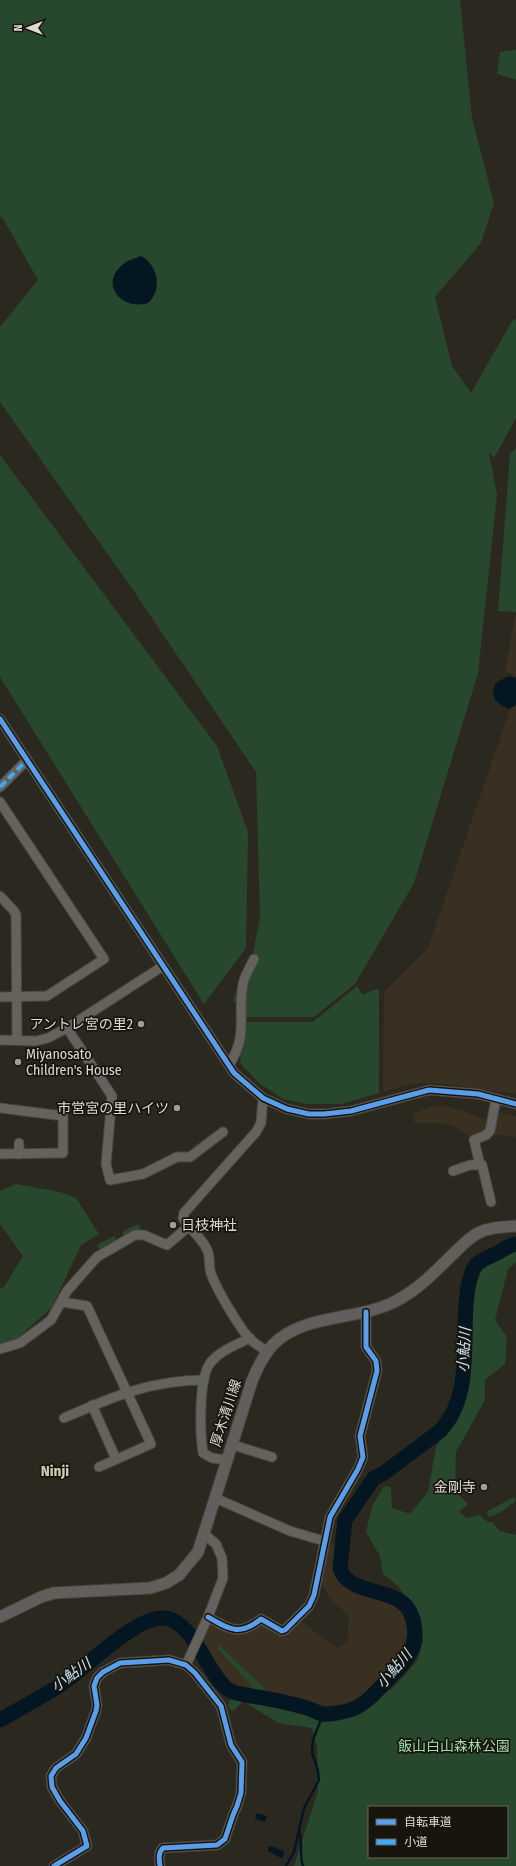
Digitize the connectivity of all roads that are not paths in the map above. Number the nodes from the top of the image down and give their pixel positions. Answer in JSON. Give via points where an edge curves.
{"nodes":[{"id":1,"x":0,"y":719,"type":"edge"},
{"id":2,"x":27,"y":760,"type":"junction"},
{"id":3,"x":0,"y":787,"type":"edge"},
{"id":4,"x":0,"y":802,"type":"edge"},
{"id":5,"x":0,"y":896,"type":"edge"},
{"id":6,"x":254,"y":959,"type":"dead end"},
{"id":7,"x":162,"y":966,"type":"junction"},
{"id":8,"x":17,"y":996,"type":"junction"},
{"id":9,"x":0,"y":997,"type":"edge"},
{"id":10,"x":67,"y":1028,"type":"junction"},
{"id":11,"x":0,"y":1040,"type":"edge"},
{"id":12,"x":17,"y":1040,"type":"junction"},
{"id":13,"x":229,"y":1065,"type":"junction"},
{"id":14,"x":263,"y":1098,"type":"junction"},
{"id":15,"x":496,"y":1099,"type":"junction"},
{"id":16,"x":516,"y":1104,"type":"edge"},
{"id":17,"x":0,"y":1108,"type":"edge"},
{"id":18,"x":223,"y":1132,"type":"dead end"},
{"id":19,"x":19,"y":1143,"type":"dead end"},
{"id":20,"x":0,"y":1154,"type":"edge"},
{"id":21,"x":19,"y":1154,"type":"junction"},
{"id":22,"x":480,"y":1165,"type":"junction"},
{"id":23,"x":453,"y":1171,"type":"dead end"},
{"id":24,"x":491,"y":1202,"type":"dead end"},
{"id":25,"x":516,"y":1226,"type":"edge"},
{"id":26,"x":188,"y":1227,"type":"junction"},
{"id":27,"x":62,"y":1302,"type":"junction"},
{"id":28,"x":366,"y":1312,"type":"junction"},
{"id":29,"x":250,"y":1338,"type":"junction"},
{"id":30,"x":0,"y":1349,"type":"edge"},
{"id":31,"x":268,"y":1352,"type":"junction"},
{"id":32,"x":204,"y":1380,"type":"junction"},
{"id":33,"x":127,"y":1392,"type":"junction"},
{"id":34,"x":92,"y":1405,"type":"junction"},
{"id":35,"x":64,"y":1418,"type":"dead end"},
{"id":36,"x":233,"y":1445,"type":"junction"},
{"id":37,"x":272,"y":1457,"type":"dead end"},
{"id":38,"x":116,"y":1459,"type":"junction"},
{"id":39,"x":227,"y":1460,"type":"junction"},
{"id":40,"x":99,"y":1467,"type":"dead end"},
{"id":41,"x":215,"y":1498,"type":"junction"},
{"id":42,"x":204,"y":1534,"type":"junction"},
{"id":43,"x":324,"y":1541,"type":"junction"},
{"id":44,"x":0,"y":1617,"type":"edge"},
{"id":45,"x":208,"y":1618,"type":"junction"},
{"id":46,"x":188,"y":1663,"type":"junction"},
{"id":47,"x":54,"y":1866,"type":"edge"},
{"id":48,"x":160,"y":1866,"type":"edge"}],
"edges":[{"from":1,"to":2,"type":"street"},
{"from":2,"to":3,"type":"street"},
{"from":2,"to":7,"type":"street"},
{"from":4,"to":8,"type":"street","via":[[104,959],[47,996]]},
{"from":5,"to":8,"type":"street","via":[[16,915]]},
{"from":6,"to":13,"type":"street","via":[[243,983],[241,1039],[236,1055]]},
{"from":7,"to":10,"type":"street"},
{"from":7,"to":13,"type":"street"},
{"from":8,"to":9,"type":"street"},
{"from":8,"to":12,"type":"street"},
{"from":10,"to":12,"type":"street","via":[[48,1038]]},
{"from":10,"to":18,"type":"street","via":[[112,1096],[107,1181],[143,1174],[177,1157],[190,1157],[205,1143]]},
{"from":11,"to":12,"type":"street"},
{"from":13,"to":14,"type":"street"},
{"from":14,"to":15,"type":"street","via":[[287,1109],[309,1114],[352,1111],[429,1090],[478,1094]]},
{"from":14,"to":26,"type":"street","via":[[261,1123],[256,1132],[184,1213],[183,1218]]},
{"from":15,"to":16,"type":"street"},
{"from":15,"to":22,"type":"street","via":[[490,1131],[474,1140]]},
{"from":17,"to":21,"type":"street","via":[[63,1116],[63,1153]]},
{"from":19,"to":21,"type":"street"},
{"from":20,"to":21,"type":"street"},
{"from":22,"to":23,"type":"street","via":[[470,1165]]},
{"from":22,"to":24,"type":"street"},
{"from":25,"to":28,"type":"main road","name":"厚木清川線","via":[[490,1228],[478,1233],[467,1240],[410,1293],[380,1309]]},
{"from":26,"to":27,"type":"street","via":[[167,1245],[144,1235],[135,1235],[97,1256],[67,1291]]},
{"from":26,"to":29,"type":"street","via":[[204,1242],[213,1279],[240,1328]]},
{"from":27,"to":30,"type":"street","via":[[51,1320],[20,1343]]},
{"from":27,"to":33,"type":"street","via":[[87,1306]]},
{"from":28,"to":31,"type":"main road","name":"厚木清川線","via":[[308,1325],[290,1332],[278,1340]]},
{"from":28,"to":43,"type":"street","via":[[366,1347],[376,1361],[377,1371],[360,1436],[363,1456],[330,1517]]},
{"from":29,"to":31,"type":"street"},
{"from":29,"to":32,"type":"street","via":[[224,1350],[210,1363]]},
{"from":31,"to":36,"type":"main road","name":"厚木清川線","via":[[252,1381]]},
{"from":32,"to":33,"type":"street","via":[[151,1385]]},
{"from":32,"to":39,"type":"street","via":[[200,1423],[203,1453],[212,1458]]},
{"from":33,"to":34,"type":"street"},
{"from":33,"to":38,"type":"street","via":[[151,1444]]},
{"from":34,"to":35,"type":"street"},
{"from":34,"to":38,"type":"street"},
{"from":36,"to":37,"type":"street"},
{"from":36,"to":39,"type":"main road","name":"厚木清川線"},
{"from":38,"to":40,"type":"street"},
{"from":39,"to":41,"type":"main road","name":"厚木清川線"},
{"from":41,"to":42,"type":"main road","name":"厚木清川線"},
{"from":41,"to":43,"type":"street","via":[[290,1531]]},
{"from":42,"to":44,"type":"main road","name":"厚木清川線","via":[[198,1552],[188,1565],[179,1575],[166,1583],[150,1588],[54,1593]]},
{"from":42,"to":45,"type":"street","via":[[216,1544],[223,1565],[223,1578]]},
{"from":43,"to":45,"type":"street","via":[[314,1594],[309,1606],[285,1630],[282,1631],[262,1619],[250,1628],[235,1630]]},
{"from":45,"to":46,"type":"street"},
{"from":46,"to":47,"type":"street","via":[[169,1660],[120,1663],[97,1678],[94,1686],[96,1711],[86,1738],[76,1754],[56,1768],[51,1776],[52,1787],[83,1831],[87,1846]]},
{"from":46,"to":48,"type":"street","via":[[221,1706],[231,1744],[242,1762],[241,1793],[223,1842],[216,1845],[163,1848],[159,1856]]}]}
